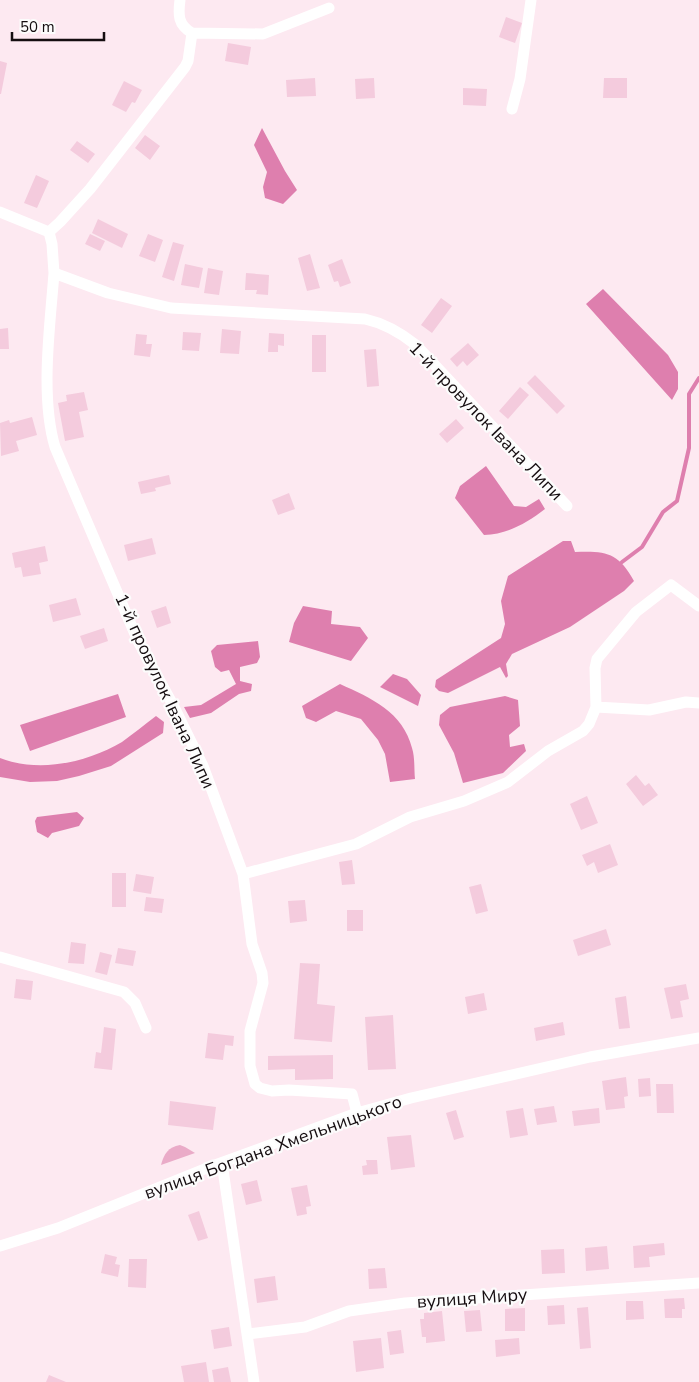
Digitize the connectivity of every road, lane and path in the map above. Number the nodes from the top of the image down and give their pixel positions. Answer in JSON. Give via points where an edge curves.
{"nodes":[{"id":1,"x":180,"y":0,"type":"edge"},
{"id":2,"x":531,"y":0,"type":"edge"},
{"id":3,"x":329,"y":8,"type":"dead end"},
{"id":4,"x":192,"y":33,"type":"junction"},
{"id":5,"x":512,"y":109,"type":"dead end"},
{"id":6,"x":0,"y":212,"type":"edge"},
{"id":7,"x":48,"y":232,"type":"junction"},
{"id":8,"x":54,"y":273,"type":"junction"},
{"id":9,"x":567,"y":506,"type":"dead end"},
{"id":10,"x":699,"y":606,"type":"edge"},
{"id":11,"x":699,"y":703,"type":"edge"},
{"id":12,"x":596,"y":706,"type":"junction"},
{"id":13,"x":243,"y":874,"type":"junction"},
{"id":14,"x":0,"y":957,"type":"edge"},
{"id":15,"x":146,"y":1028,"type":"dead end"},
{"id":16,"x":699,"y":1038,"type":"edge"},
{"id":17,"x":357,"y":1113,"type":"junction"},
{"id":18,"x":222,"y":1163,"type":"junction"},
{"id":19,"x":0,"y":1246,"type":"edge"},
{"id":20,"x":699,"y":1283,"type":"edge"},
{"id":21,"x":248,"y":1334,"type":"junction"},
{"id":22,"x":254,"y":1382,"type":"edge"}],
"edges":[{"from":1,"to":4,"type":"street","via":[[178,15],[184,28]]},
{"from":2,"to":5,"type":"street","via":[[520,79]]},
{"from":3,"to":4,"type":"street","via":[[263,34]]},
{"from":4,"to":7,"type":"street","via":[[188,61],[181,74],[90,189]]},
{"from":6,"to":7,"type":"street"},
{"from":7,"to":8,"type":"street","name":"1-й провулок Івана Липи"},
{"from":8,"to":9,"type":"street","name":"1-й провулок Івана Липи","via":[[108,293],[171,308],[365,320],[382,324],[416,345]]},
{"from":8,"to":13,"type":"street","name":"1-й провулок Івана Липи","via":[[47,384],[51,433],[138,641],[203,766]]},
{"from":10,"to":12,"type":"street","via":[[671,584],[636,612],[597,659]]},
{"from":11,"to":12,"type":"street","via":[[686,702],[649,710]]},
{"from":12,"to":13,"type":"street","via":[[583,731],[548,751],[508,782],[464,801],[410,817],[356,844]]},
{"from":13,"to":17,"type":"street","name":"1-й провулок Івана Липи","via":[[252,944],[263,983],[250,1031],[250,1066],[255,1084],[272,1091],[352,1094]]},
{"from":14,"to":15,"type":"street","via":[[124,992],[135,1003]]},
{"from":16,"to":17,"type":"street","name":"вулиця Богдана Хмельницького","via":[[590,1057]]},
{"from":17,"to":18,"type":"street","name":"вулиця Богдана Хмельницького"},
{"from":18,"to":19,"type":"street","name":"вулиця Богдана Хмельницького","via":[[58,1228]]},
{"from":18,"to":21,"type":"street"},
{"from":20,"to":21,"type":"street","name":"вулиця Миру","via":[[405,1303],[349,1311],[305,1327]]},
{"from":21,"to":22,"type":"street"}]}
